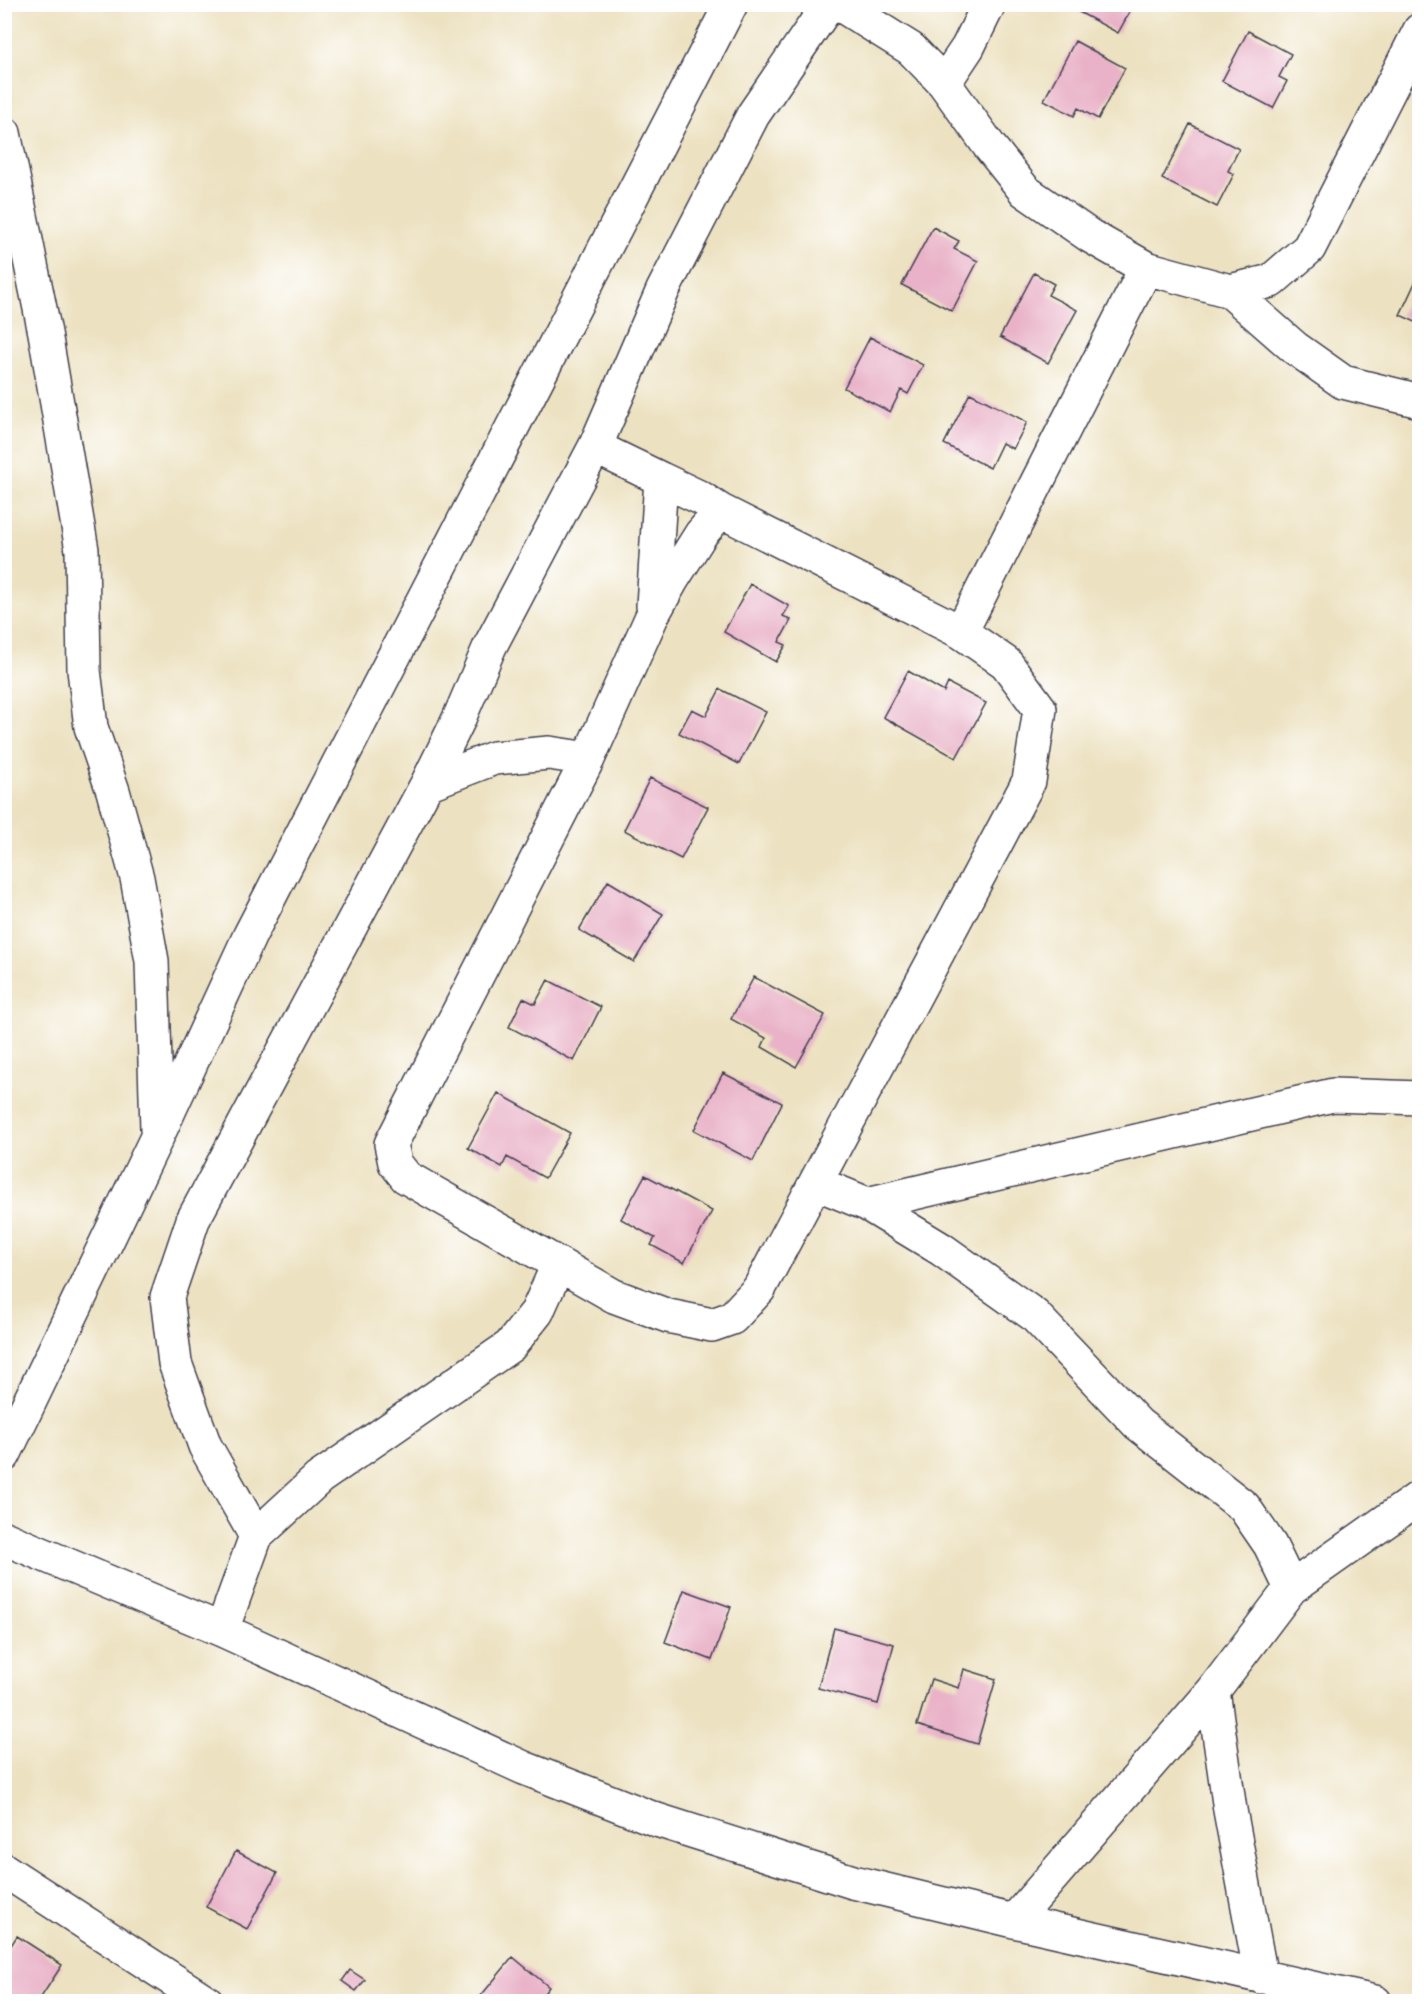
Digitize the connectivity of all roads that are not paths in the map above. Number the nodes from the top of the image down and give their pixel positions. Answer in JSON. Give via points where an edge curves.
{"nodes":[{"id":1,"x":731,"y":4,"type":"edge"},
{"id":2,"x":829,"y":4,"type":"edge"},
{"id":3,"x":839,"y":4,"type":"edge"},
{"id":4,"x":989,"y":4,"type":"edge"},
{"id":5,"x":1419,"y":30,"type":"edge"},
{"id":6,"x":944,"y":83,"type":"junction"},
{"id":7,"x":4,"y":133,"type":"edge"},
{"id":8,"x":1146,"y":268,"type":"junction"},
{"id":9,"x":1230,"y":291,"type":"junction"},
{"id":10,"x":1419,"y":401,"type":"edge"},
{"id":11,"x":595,"y":447,"type":"junction"},
{"id":12,"x":661,"y":479,"type":"junction"},
{"id":13,"x":722,"y":512,"type":"junction"},
{"id":14,"x":653,"y":614,"type":"junction"},
{"id":15,"x":961,"y":632,"type":"junction"},
{"id":16,"x":588,"y":759,"type":"junction"},
{"id":17,"x":427,"y":784,"type":"junction"},
{"id":18,"x":1419,"y":1098,"type":"edge"},
{"id":19,"x":157,"y":1137,"type":"junction"},
{"id":20,"x":816,"y":1183,"type":"junction"},
{"id":21,"x":867,"y":1204,"type":"junction"},
{"id":22,"x":558,"y":1264,"type":"junction"},
{"id":23,"x":4,"y":1455,"type":"edge"},
{"id":24,"x":1419,"y":1497,"type":"edge"},
{"id":25,"x":256,"y":1536,"type":"junction"},
{"id":26,"x":4,"y":1538,"type":"edge"},
{"id":27,"x":1292,"y":1588,"type":"junction"},
{"id":28,"x":222,"y":1630,"type":"junction"},
{"id":29,"x":1213,"y":1691,"type":"junction"},
{"id":30,"x":4,"y":1870,"type":"edge"},
{"id":31,"x":1014,"y":1921,"type":"junction"},
{"id":32,"x":1261,"y":1977,"type":"junction"},
{"id":33,"x":207,"y":2001,"type":"edge"},
{"id":34,"x":1371,"y":2001,"type":"edge"}],
"edges":[{"from":1,"to":19,"type":"street","via":[[250,935]]},
{"from":2,"to":11,"type":"street","via":[[753,115],[663,290]]},
{"from":3,"to":6,"type":"street","via":[[911,49]]},
{"from":4,"to":6,"type":"street","via":[[968,47]]},
{"from":5,"to":9,"type":"street","via":[[1309,248],[1271,281]]},
{"from":6,"to":8,"type":"street","via":[[1025,191],[1090,236]]},
{"from":7,"to":19,"type":"street","via":[[45,333],[82,550],[84,670],[91,727],[137,878],[152,961]]},
{"from":8,"to":9,"type":"street"},
{"from":8,"to":15,"type":"street"},
{"from":9,"to":10,"type":"street","via":[[1295,348],[1343,382]]},
{"from":11,"to":12,"type":"street"},
{"from":11,"to":17,"type":"street","via":[[490,646]]},
{"from":12,"to":13,"type":"street"},
{"from":12,"to":14,"type":"street"},
{"from":13,"to":14,"type":"street","via":[[701,534]]},
{"from":13,"to":15,"type":"street"},
{"from":14,"to":16,"type":"street"},
{"from":15,"to":20,"type":"street","via":[[1006,663],[1040,709],[1029,781]]},
{"from":16,"to":17,"type":"street","via":[[549,753],[494,758]]},
{"from":16,"to":22,"type":"street","via":[[391,1143],[395,1163],[406,1177]]},
{"from":17,"to":25,"type":"street","via":[[193,1220],[166,1297],[176,1363],[205,1446]]},
{"from":18,"to":21,"type":"street","via":[[1333,1095]]},
{"from":19,"to":23,"type":"street"},
{"from":20,"to":21,"type":"street"},
{"from":20,"to":22,"type":"street","via":[[759,1289],[732,1317],[712,1325],[668,1316],[614,1296]]},
{"from":21,"to":27,"type":"street","via":[[1034,1315],[1138,1424],[1244,1507]]},
{"from":22,"to":25,"type":"street","via":[[537,1312],[510,1346],[319,1478]]},
{"from":24,"to":27,"type":"street"},
{"from":25,"to":28,"type":"street"},
{"from":26,"to":28,"type":"street"},
{"from":27,"to":29,"type":"street"},
{"from":28,"to":31,"type":"street","via":[[524,1768],[657,1820],[853,1882]]},
{"from":29,"to":31,"type":"street"},
{"from":29,"to":32,"type":"street"},
{"from":30,"to":33,"type":"street"},
{"from":31,"to":32,"type":"street"},
{"from":32,"to":34,"type":"street"}]}
